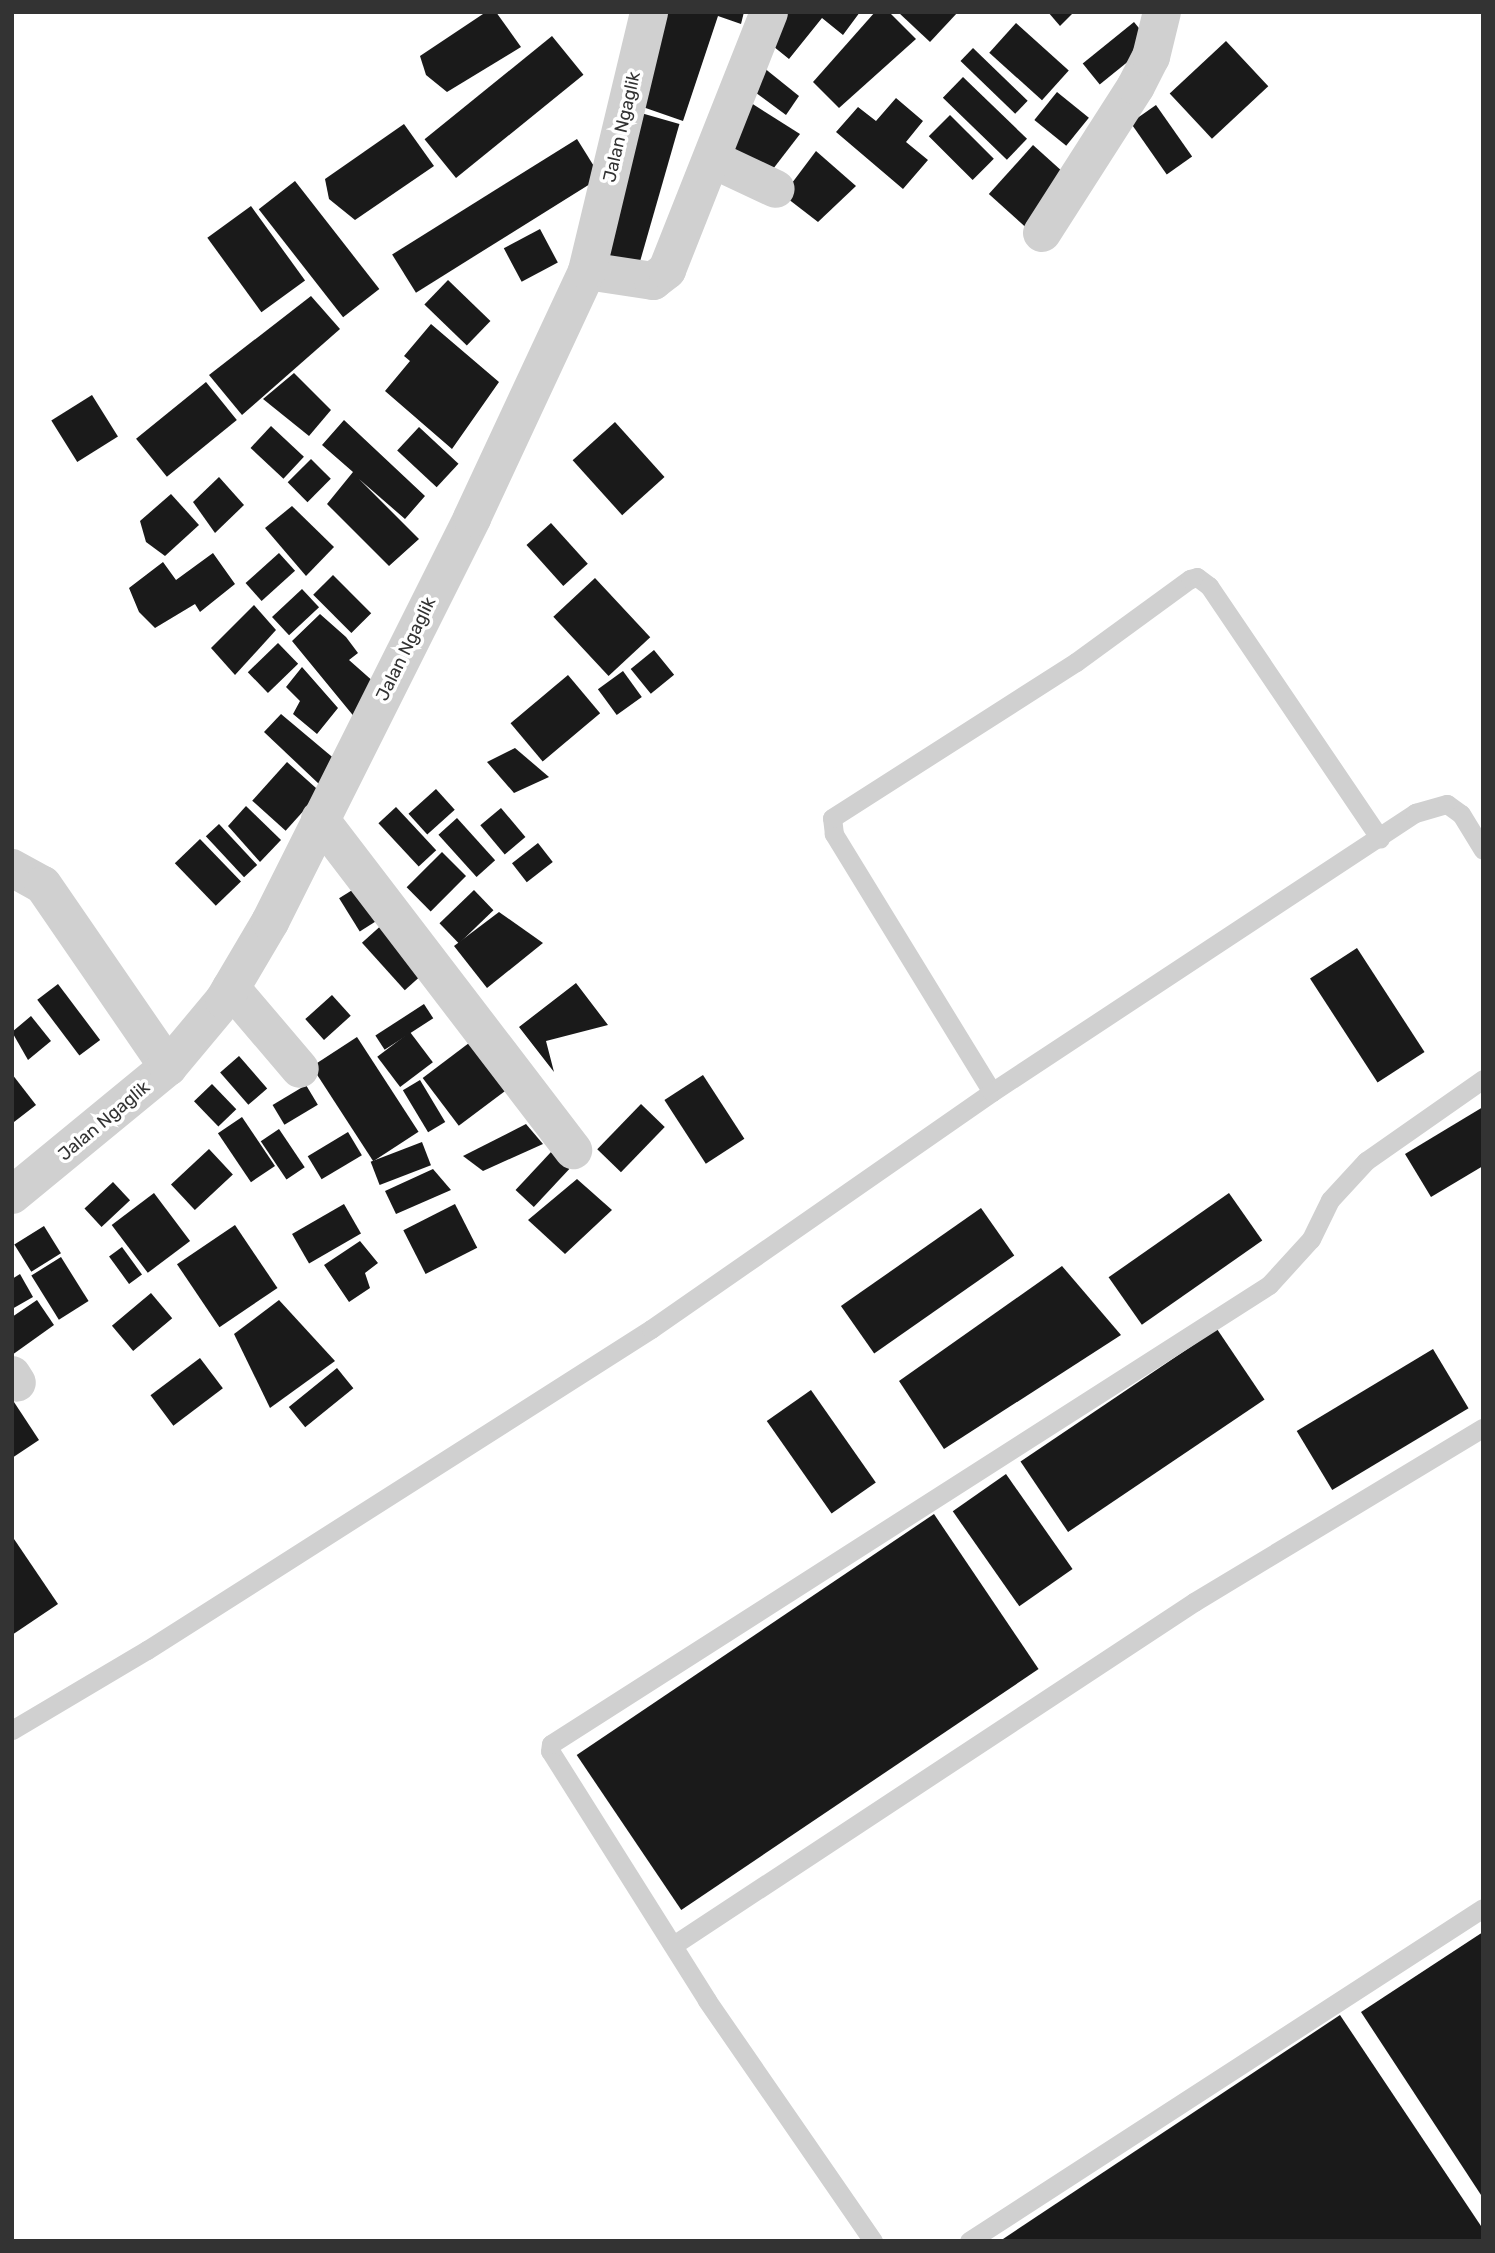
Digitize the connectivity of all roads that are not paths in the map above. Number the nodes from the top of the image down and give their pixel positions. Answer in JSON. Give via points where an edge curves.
{"nodes":[{"id":1,"x":649,"y":12,"type":"edge"},
{"id":2,"x":769,"y":12,"type":"edge"},
{"id":3,"x":1154,"y":18,"type":"edge"},
{"id":4,"x":714,"y":160,"type":"junction"},
{"id":5,"x":776,"y":190,"type":"dead end"},
{"id":6,"x":1042,"y":233,"type":"dead end"},
{"id":7,"x":587,"y":271,"type":"junction"},
{"id":8,"x":320,"y":819,"type":"junction"},
{"id":9,"x":1380,"y":839,"type":"junction"},
{"id":10,"x":1483,"y":850,"type":"edge"},
{"id":11,"x":12,"y":868,"type":"edge"},
{"id":12,"x":231,"y":988,"type":"junction"},
{"id":13,"x":168,"y":1067,"type":"junction"},
{"id":14,"x":300,"y":1069,"type":"dead end"},
{"id":15,"x":1483,"y":1079,"type":"edge"},
{"id":16,"x":992,"y":1092,"type":"junction"},
{"id":17,"x":573,"y":1150,"type":"dead end"},
{"id":18,"x":12,"y":1195,"type":"edge"},
{"id":19,"x":1483,"y":1428,"type":"edge"},
{"id":20,"x":12,"y":1730,"type":"edge"},
{"id":21,"x":1483,"y":1908,"type":"edge"},
{"id":22,"x":675,"y":1944,"type":"junction"},
{"id":23,"x":873,"y":2241,"type":"edge"},
{"id":24,"x":970,"y":2241,"type":"edge"}],
"edges":[{"from":1,"to":7,"type":"street","name":"Jalan Ngaglik"},
{"from":2,"to":4,"type":"street"},
{"from":3,"to":6,"type":"street","via":[[1136,86]]},
{"from":4,"to":5,"type":"street"},
{"from":4,"to":7,"type":"street","via":[[662,276],[653,281]]},
{"from":7,"to":8,"type":"street","name":"Jalan Ngaglik","via":[[472,518]]},
{"from":8,"to":12,"type":"street","name":"Jalan Ngaglik"},
{"from":8,"to":17,"type":"street"},
{"from":9,"to":10,"type":"lane","via":[[1415,813],[1447,804],[1461,814]]},
{"from":9,"to":16,"type":"lane"},
{"from":9,"to":16,"type":"lane","via":[[1209,586],[1190,579],[1076,662],[832,818],[834,834]]},
{"from":11,"to":13,"type":"street","via":[[43,885]]},
{"from":12,"to":13,"type":"street","name":"Jalan Ngaglik"},
{"from":12,"to":14,"type":"street"},
{"from":13,"to":18,"type":"street","name":"Jalan Ngaglik"},
{"from":15,"to":22,"type":"lane","via":[[1366,1161],[1330,1200],[1311,1239],[1269,1284],[551,1744]]},
{"from":16,"to":20,"type":"lane","via":[[651,1329],[148,1650]]},
{"from":19,"to":22,"type":"lane","via":[[1194,1602]]},
{"from":21,"to":24,"type":"lane"},
{"from":22,"to":23,"type":"lane","via":[[707,2000]]}]}
